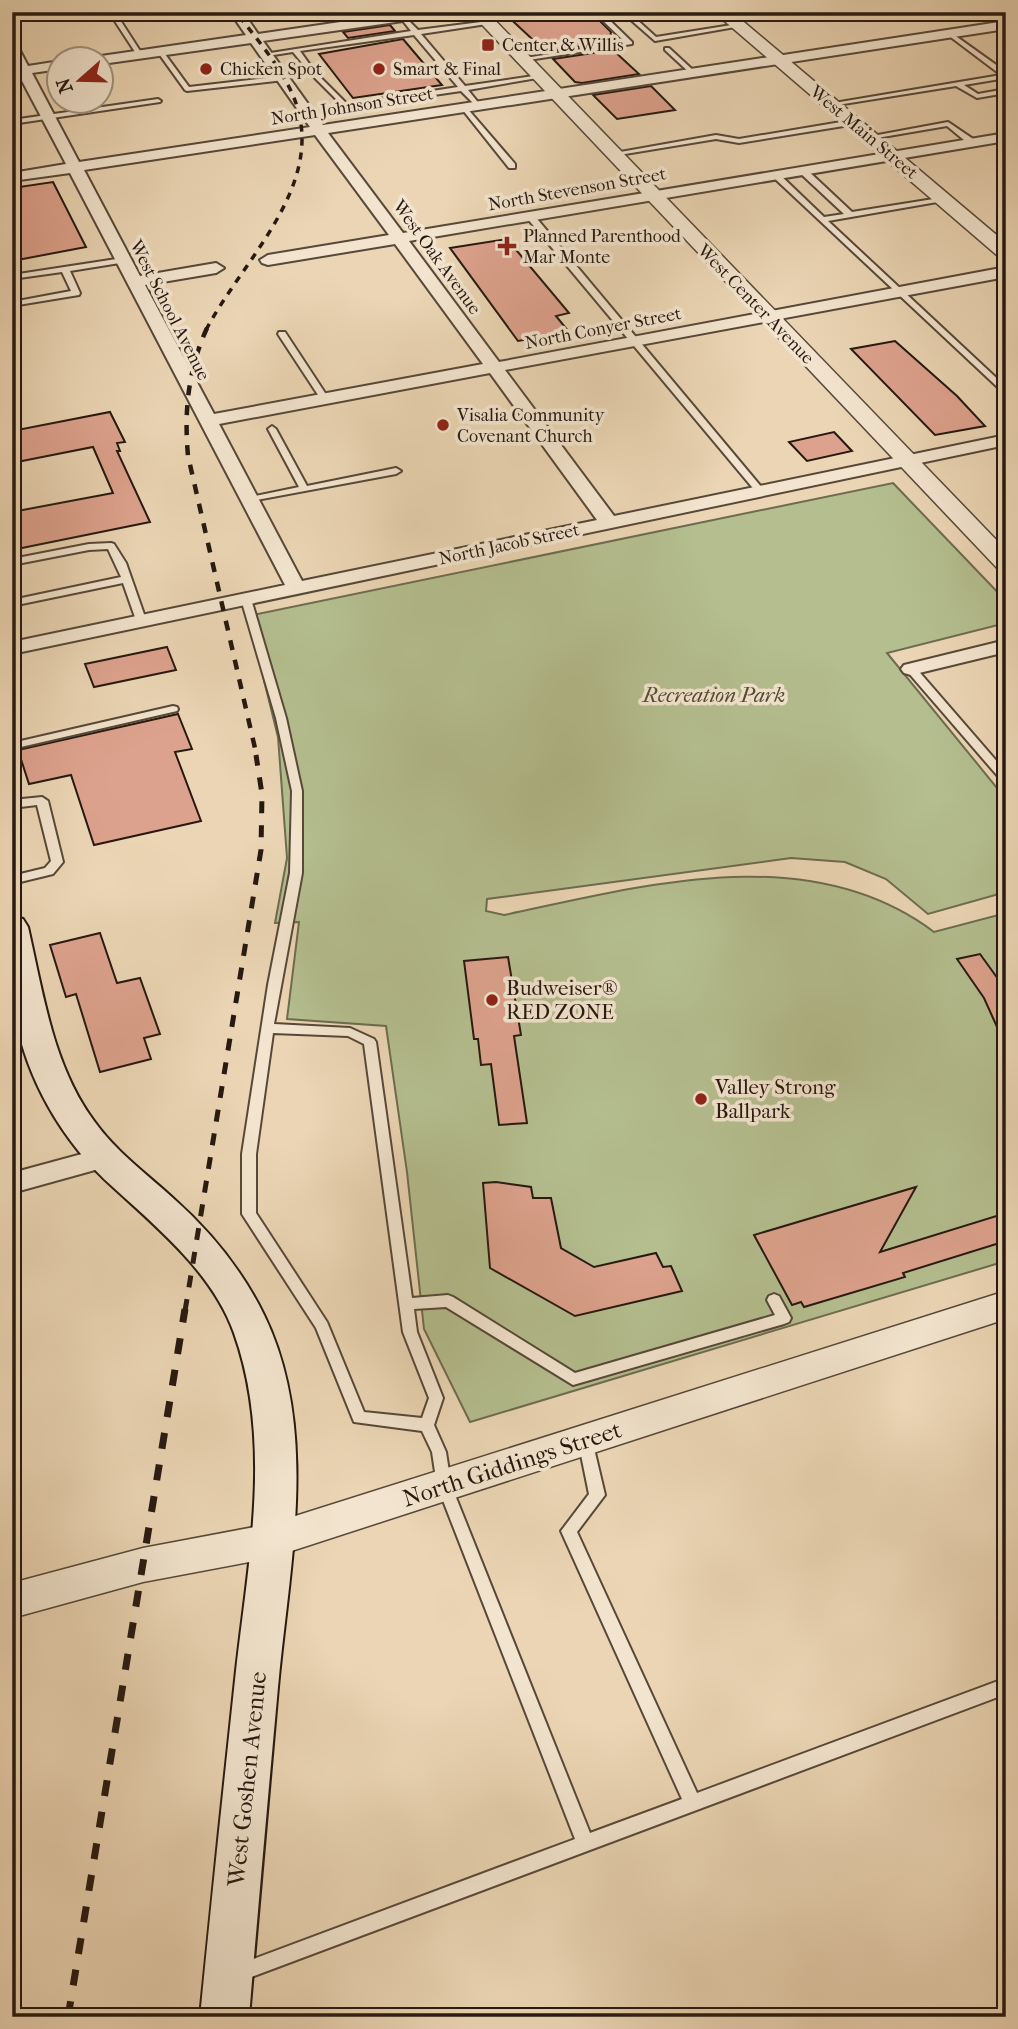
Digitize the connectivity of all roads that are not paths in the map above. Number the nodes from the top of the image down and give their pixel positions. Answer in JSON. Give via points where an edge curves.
{"nodes":[{"id":1,"x":113,"y":12,"type":"edge"},
{"id":2,"x":236,"y":12,"type":"edge"},
{"id":3,"x":438,"y":12,"type":"edge"},
{"id":4,"x":597,"y":12,"type":"edge"},
{"id":5,"x":722,"y":12,"type":"edge"},
{"id":6,"x":974,"y":16,"type":"dead end"},
{"id":7,"x":403,"y":17,"type":"junction"},
{"id":8,"x":483,"y":17,"type":"edge"},
{"id":9,"x":633,"y":19,"type":"dead end"},
{"id":10,"x":1006,"y":25,"type":"edge"},
{"id":11,"x":738,"y":26,"type":"junction"},
{"id":12,"x":990,"y":28,"type":"junction"},
{"id":13,"x":416,"y":32,"type":"junction"},
{"id":14,"x":950,"y":34,"type":"junction"},
{"id":15,"x":255,"y":37,"type":"junction"},
{"id":16,"x":1006,"y":39,"type":"edge"},
{"id":17,"x":12,"y":48,"type":"edge"},
{"id":18,"x":667,"y":49,"type":"dead end"},
{"id":19,"x":295,"y":50,"type":"junction"},
{"id":20,"x":160,"y":51,"type":"junction"},
{"id":21,"x":139,"y":54,"type":"junction"},
{"id":22,"x":267,"y":54,"type":"junction"},
{"id":23,"x":116,"y":58,"type":"edge"},
{"id":24,"x":522,"y":59,"type":"junction"},
{"id":25,"x":780,"y":60,"type":"junction"},
{"id":26,"x":46,"y":67,"type":"edge"},
{"id":27,"x":18,"y":71,"type":"edge"},
{"id":28,"x":693,"y":73,"type":"junction"},
{"id":29,"x":1006,"y":76,"type":"edge"},
{"id":30,"x":540,"y":77,"type":"junction"},
{"id":31,"x":284,"y":78,"type":"junction"},
{"id":32,"x":958,"y":84,"type":"junction"},
{"id":33,"x":464,"y":89,"type":"junction"},
{"id":34,"x":1006,"y":92,"type":"edge"},
{"id":35,"x":555,"y":94,"type":"junction"},
{"id":36,"x":158,"y":101,"type":"dead end"},
{"id":37,"x":831,"y":104,"type":"junction"},
{"id":38,"x":345,"y":106,"type":"junction"},
{"id":39,"x":471,"y":107,"type":"junction"},
{"id":40,"x":49,"y":117,"type":"junction"},
{"id":41,"x":12,"y":122,"type":"edge"},
{"id":42,"x":853,"y":122,"type":"junction"},
{"id":43,"x":359,"y":124,"type":"junction"},
{"id":44,"x":319,"y":130,"type":"junction"},
{"id":45,"x":871,"y":137,"type":"junction"},
{"id":46,"x":1005,"y":138,"type":"edge"},
{"id":47,"x":972,"y":143,"type":"junction"},
{"id":48,"x":613,"y":154,"type":"junction"},
{"id":49,"x":893,"y":156,"type":"junction"},
{"id":50,"x":512,"y":166,"type":"dead end"},
{"id":51,"x":74,"y":167,"type":"junction"},
{"id":52,"x":802,"y":170,"type":"junction"},
{"id":53,"x":775,"y":175,"type":"junction"},
{"id":54,"x":12,"y":177,"type":"edge"},
{"id":55,"x":652,"y":196,"type":"junction"},
{"id":56,"x":943,"y":199,"type":"junction"},
{"id":57,"x":850,"y":215,"type":"junction"},
{"id":58,"x":530,"y":216,"type":"junction"},
{"id":59,"x":823,"y":219,"type":"junction"},
{"id":60,"x":400,"y":239,"type":"junction"},
{"id":61,"x":1006,"y":253,"type":"edge"},
{"id":62,"x":123,"y":260,"type":"junction"},
{"id":63,"x":268,"y":260,"type":"dead end"},
{"id":64,"x":216,"y":268,"type":"dead end"},
{"id":65,"x":65,"y":269,"type":"junction"},
{"id":66,"x":1006,"y":272,"type":"edge"},
{"id":67,"x":12,"y":277,"type":"edge"},
{"id":68,"x":134,"y":282,"type":"junction"},
{"id":69,"x":899,"y":291,"type":"junction"},
{"id":70,"x":12,"y":303,"type":"edge"},
{"id":71,"x":767,"y":317,"type":"junction"},
{"id":72,"x":282,"y":334,"type":"dead end"},
{"id":73,"x":635,"y":342,"type":"junction"},
{"id":74,"x":495,"y":368,"type":"junction"},
{"id":75,"x":1006,"y":392,"type":"edge"},
{"id":76,"x":325,"y":399,"type":"junction"},
{"id":77,"x":207,"y":421,"type":"junction"},
{"id":78,"x":272,"y":429,"type":"dead end"},
{"id":79,"x":1006,"y":440,"type":"edge"},
{"id":80,"x":908,"y":461,"type":"junction"},
{"id":81,"x":396,"y":471,"type":"dead end"},
{"id":82,"x":304,"y":489,"type":"junction"},
{"id":83,"x":760,"y":492,"type":"junction"},
{"id":84,"x":249,"y":500,"type":"junction"},
{"id":85,"x":609,"y":523,"type":"junction"},
{"id":86,"x":12,"y":562,"type":"edge"},
{"id":87,"x":1006,"y":564,"type":"edge"},
{"id":88,"x":127,"y":579,"type":"junction"},
{"id":89,"x":296,"y":588,"type":"junction"},
{"id":90,"x":246,"y":599,"type":"junction"},
{"id":91,"x":12,"y":603,"type":"edge"},
{"id":92,"x":141,"y":621,"type":"junction"},
{"id":93,"x":1006,"y":646,"type":"edge"},
{"id":94,"x":12,"y":648,"type":"edge"},
{"id":95,"x":911,"y":669,"type":"joint"},
{"id":96,"x":173,"y":709,"type":"dead end"},
{"id":97,"x":12,"y":746,"type":"edge"},
{"id":98,"x":1006,"y":779,"type":"edge"},
{"id":99,"x":12,"y":804,"type":"edge"},
{"id":100,"x":12,"y":880,"type":"edge"},
{"id":101,"x":12,"y":927,"type":"edge"},
{"id":102,"x":268,"y":1028,"type":"junction"},
{"id":103,"x":104,"y":1158,"type":"junction"},
{"id":104,"x":12,"y":1183,"type":"edge"},
{"id":105,"x":774,"y":1300,"type":"dead end"},
{"id":106,"x":405,"y":1304,"type":"junction"},
{"id":107,"x":1006,"y":1305,"type":"edge"},
{"id":108,"x":427,"y":1425,"type":"junction"},
{"id":109,"x":585,"y":1440,"type":"junction"},
{"id":110,"x":444,"y":1485,"type":"junction"},
{"id":111,"x":270,"y":1541,"type":"junction"},
{"id":112,"x":12,"y":1601,"type":"edge"},
{"id":113,"x":1006,"y":1686,"type":"edge"},
{"id":114,"x":693,"y":1803,"type":"junction"},
{"id":115,"x":585,"y":1843,"type":"junction"},
{"id":116,"x":226,"y":1997,"type":"edge"}],
"edges":[{"from":1,"to":21,"type":"lane"},
{"from":2,"to":15,"type":"street","name":"West Oak Avenue"},
{"from":3,"to":7,"type":"street"},
{"from":4,"to":24,"type":"lane","via":[[630,43]]},
{"from":5,"to":11,"type":"street","name":"West Main Street"},
{"from":6,"to":12,"type":"street"},
{"from":7,"to":13,"type":"lane"},
{"from":7,"to":15,"type":"street"},
{"from":8,"to":13,"type":"lane"},
{"from":8,"to":24,"type":"street","name":"West Center Avenue"},
{"from":9,"to":11,"type":"lane","via":[[654,39]]},
{"from":10,"to":12,"type":"street","name":"North Johnson Street"},
{"from":11,"to":25,"type":"street","name":"West Main Street"},
{"from":12,"to":14,"type":"street","name":"North Johnson Street"},
{"from":12,"to":16,"type":"street"},
{"from":13,"to":19,"type":"lane"},
{"from":13,"to":33,"type":"lane"},
{"from":14,"to":25,"type":"street","name":"North Johnson Street"},
{"from":14,"to":29,"type":"lane"},
{"from":15,"to":20,"type":"street"},
{"from":15,"to":22,"type":"street","name":"West Oak Avenue"},
{"from":17,"to":27,"type":"street","name":"West School Avenue"},
{"from":18,"to":28,"type":"lane"},
{"from":19,"to":22,"type":"lane"},
{"from":19,"to":38,"type":"lane"},
{"from":20,"to":21,"type":"street"},
{"from":20,"to":31,"type":"lane","via":[[187,89]]},
{"from":21,"to":23,"type":"street"},
{"from":22,"to":31,"type":"street","name":"West Oak Avenue"},
{"from":24,"to":30,"type":"street","name":"West Center Avenue"},
{"from":25,"to":28,"type":"street","name":"North Johnson Street"},
{"from":25,"to":37,"type":"street","name":"West Main Street"},
{"from":26,"to":27,"type":"street"},
{"from":27,"to":40,"type":"street","name":"West School Avenue"},
{"from":28,"to":35,"type":"street","name":"North Johnson Street"},
{"from":29,"to":32,"type":"lane"},
{"from":30,"to":33,"type":"lane"},
{"from":30,"to":35,"type":"street","name":"West Center Avenue"},
{"from":31,"to":44,"type":"street","name":"West Oak Avenue"},
{"from":32,"to":34,"type":"lane","via":[[977,96]]},
{"from":32,"to":37,"type":"lane"},
{"from":33,"to":38,"type":"lane"},
{"from":33,"to":39,"type":"lane"},
{"from":35,"to":39,"type":"street","name":"North Johnson Street"},
{"from":35,"to":48,"type":"street","name":"West Center Avenue"},
{"from":36,"to":40,"type":"lane"},
{"from":37,"to":42,"type":"street","name":"West Main Street"},
{"from":38,"to":43,"type":"lane"},
{"from":39,"to":43,"type":"street","name":"North Johnson Street"},
{"from":39,"to":50,"type":"lane"},
{"from":40,"to":41,"type":"lane"},
{"from":40,"to":51,"type":"street","name":"West School Avenue"},
{"from":42,"to":45,"type":"street","name":"West Main Street"},
{"from":42,"to":48,"type":"lane","via":[[738,141],[723,136]]},
{"from":43,"to":44,"type":"street","name":"North Johnson Street"},
{"from":44,"to":51,"type":"street","name":"North Johnson Street"},
{"from":44,"to":60,"type":"street","name":"West Oak Avenue"},
{"from":45,"to":47,"type":"lane","via":[[948,124]]},
{"from":45,"to":49,"type":"street","name":"West Main Street"},
{"from":46,"to":47,"type":"street","name":"North Stevenson Street"},
{"from":47,"to":49,"type":"street","name":"North Stevenson Street"},
{"from":48,"to":55,"type":"street","name":"West Center Avenue"},
{"from":49,"to":52,"type":"street","name":"North Stevenson Street"},
{"from":49,"to":56,"type":"street","name":"West Main Street"},
{"from":51,"to":54,"type":"street","name":"North Johnson Street"},
{"from":51,"to":62,"type":"street","name":"West School Avenue"},
{"from":52,"to":53,"type":"street","name":"North Stevenson Street"},
{"from":52,"to":57,"type":"lane"},
{"from":53,"to":55,"type":"street","name":"North Stevenson Street"},
{"from":53,"to":59,"type":"lane"},
{"from":55,"to":58,"type":"street","name":"North Stevenson Street"},
{"from":55,"to":71,"type":"street","name":"West Center Avenue"},
{"from":56,"to":57,"type":"lane"},
{"from":56,"to":61,"type":"street","name":"West Main Street"},
{"from":57,"to":59,"type":"lane"},
{"from":58,"to":60,"type":"street","name":"North Stevenson Street"},
{"from":58,"to":73,"type":"lane"},
{"from":59,"to":69,"type":"lane"},
{"from":60,"to":63,"type":"street","name":"North Stevenson Street"},
{"from":60,"to":74,"type":"street","name":"West Oak Avenue"},
{"from":62,"to":65,"type":"lane"},
{"from":62,"to":68,"type":"street","name":"West School Avenue"},
{"from":64,"to":68,"type":"street"},
{"from":65,"to":67,"type":"lane"},
{"from":65,"to":70,"type":"lane","via":[[76,293]]},
{"from":66,"to":69,"type":"street","name":"North Conyer Street"},
{"from":68,"to":77,"type":"street","name":"West School Avenue"},
{"from":69,"to":71,"type":"street","name":"North Conyer Street"},
{"from":69,"to":75,"type":"lane"},
{"from":71,"to":73,"type":"street","name":"North Conyer Street"},
{"from":71,"to":80,"type":"street","name":"West Center Avenue"},
{"from":72,"to":76,"type":"lane"},
{"from":73,"to":74,"type":"street","name":"North Conyer Street"},
{"from":73,"to":83,"type":"lane"},
{"from":74,"to":76,"type":"street","name":"North Conyer Street"},
{"from":74,"to":85,"type":"street","name":"West Oak Avenue"},
{"from":76,"to":77,"type":"street","name":"North Conyer Street"},
{"from":77,"to":84,"type":"street","name":"West School Avenue"},
{"from":78,"to":82,"type":"lane"},
{"from":79,"to":80,"type":"street","name":"North Jacob Street"},
{"from":80,"to":83,"type":"street","name":"North Jacob Street"},
{"from":80,"to":87,"type":"street","name":"West Center Avenue"},
{"from":81,"to":82,"type":"lane"},
{"from":82,"to":84,"type":"lane"},
{"from":83,"to":85,"type":"street","name":"North Jacob Street"},
{"from":84,"to":89,"type":"street","name":"West School Avenue"},
{"from":85,"to":89,"type":"street","name":"North Jacob Street"},
{"from":86,"to":88,"type":"lane","via":[[111,546]]},
{"from":88,"to":91,"type":"lane"},
{"from":88,"to":92,"type":"lane"},
{"from":89,"to":90,"type":"street","name":"North Jacob Street"},
{"from":90,"to":92,"type":"street","name":"North Jacob Street"},
{"from":90,"to":102,"type":"lane","via":[[297,791],[296,873]]},
{"from":92,"to":94,"type":"street","name":"North Jacob Street"},
{"from":93,"to":95,"type":"street"},
{"from":95,"to":98,"type":"lane"},
{"from":96,"to":97,"type":"lane"},
{"from":99,"to":100,"type":"lane","via":[[42,801],[57,862],[49,871]]},
{"from":101,"to":103,"type":"main road","name":"West Goshen Avenue","via":[[49,1073],[80,1130]]},
{"from":102,"to":106,"type":"lane","via":[[351,1032],[370,1042]]},
{"from":102,"to":108,"type":"lane","via":[[249,1154],[249,1214],[322,1326],[359,1418]]},
{"from":103,"to":104,"type":"street"},
{"from":103,"to":111,"type":"main road","name":"West Goshen Avenue","via":[[197,1247],[234,1295],[253,1332],[274,1410],[277,1457]]},
{"from":105,"to":106,"type":"lane","via":[[784,1318],[573,1379],[448,1301]]},
{"from":106,"to":108,"type":"lane","via":[[410,1332],[436,1398]]},
{"from":107,"to":109,"type":"street","name":"North Giddings Street"},
{"from":108,"to":110,"type":"lane","via":[[439,1452]]},
{"from":109,"to":110,"type":"street","name":"North Giddings Street"},
{"from":109,"to":114,"type":"lane","via":[[597,1495],[569,1531]]},
{"from":110,"to":111,"type":"street","name":"North Giddings Street"},
{"from":110,"to":115,"type":"lane"},
{"from":111,"to":112,"type":"street","name":"North Giddings Street","via":[[143,1565]]},
{"from":111,"to":116,"type":"main road","name":"West Goshen Avenue"},
{"from":113,"to":114,"type":"lane"},
{"from":114,"to":115,"type":"lane"},
{"from":115,"to":116,"type":"lane"}]}
